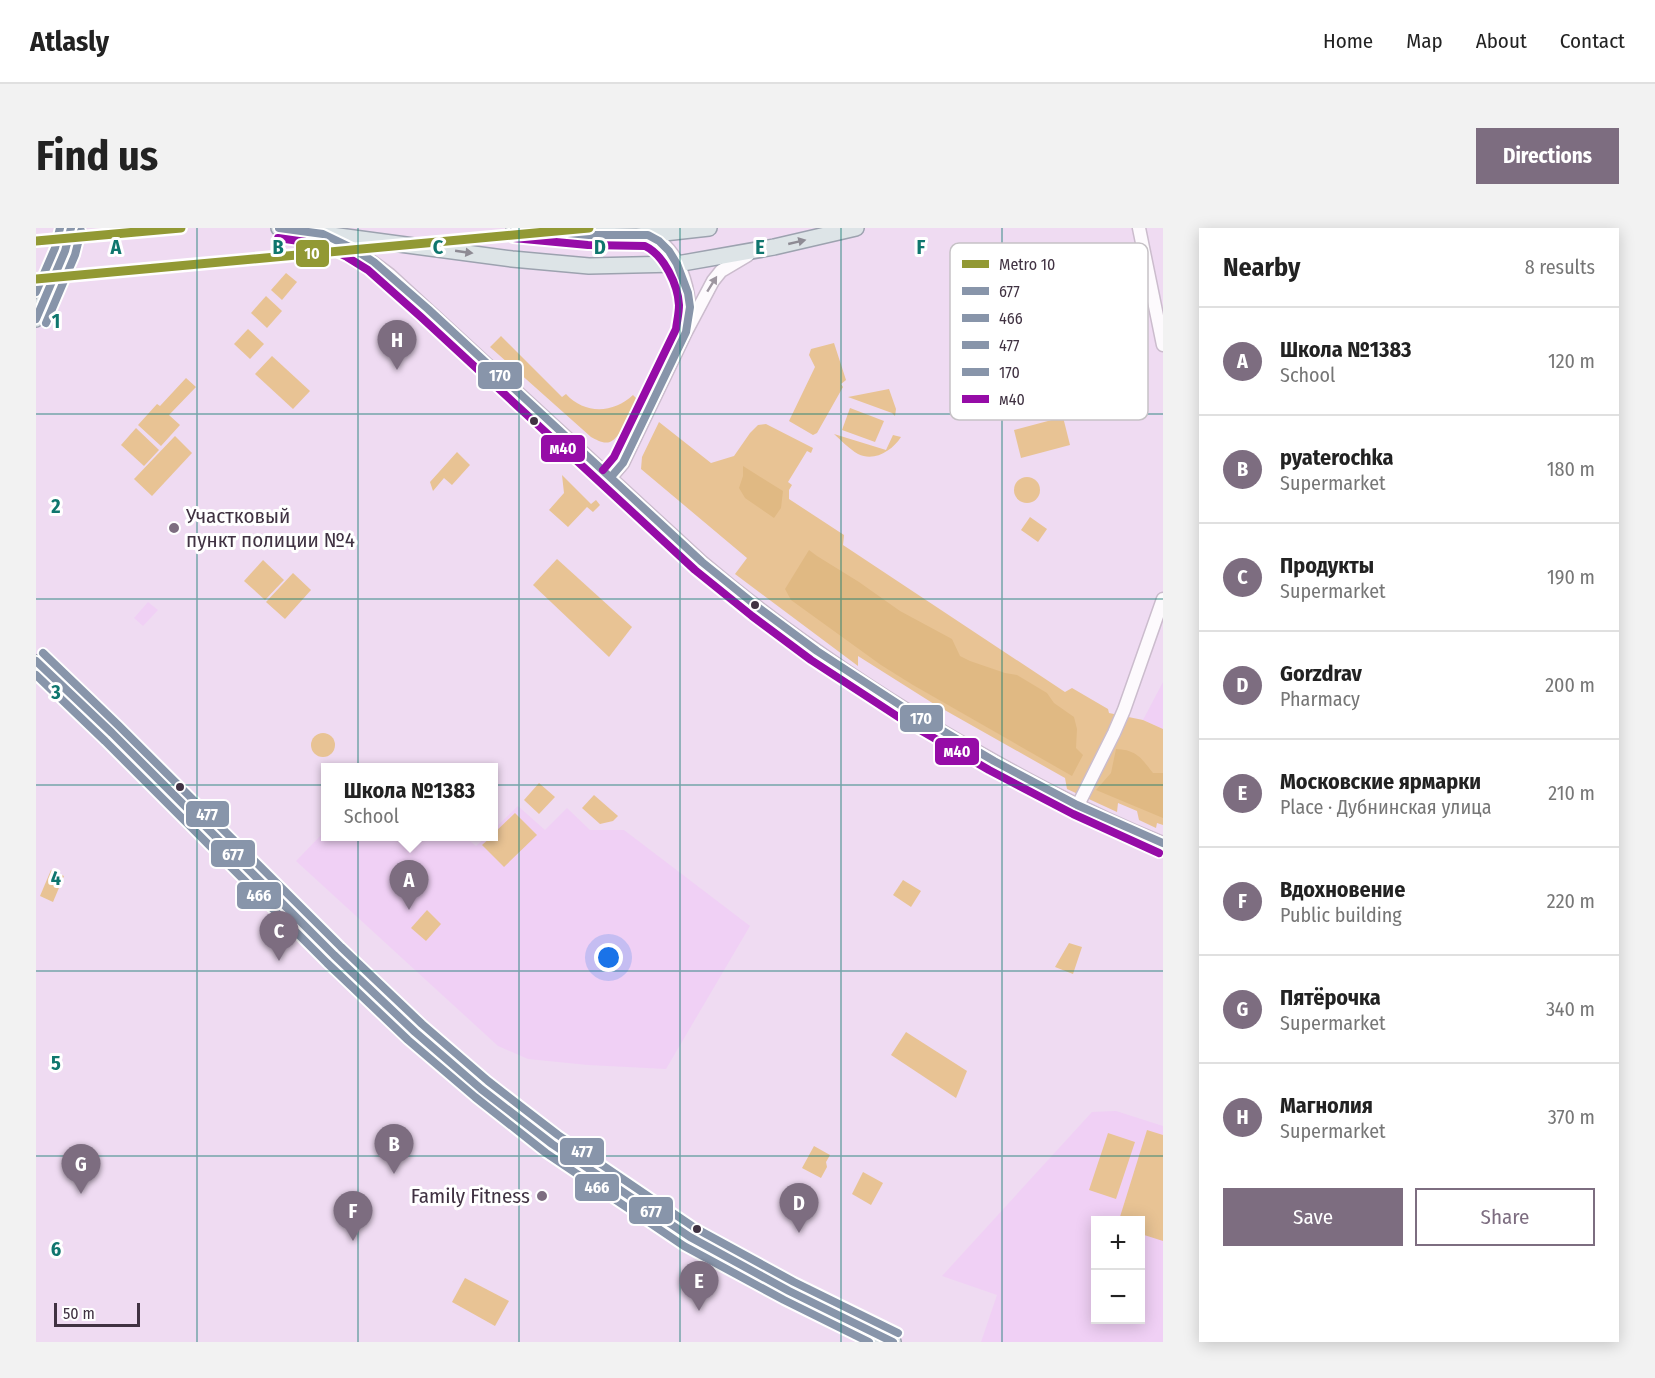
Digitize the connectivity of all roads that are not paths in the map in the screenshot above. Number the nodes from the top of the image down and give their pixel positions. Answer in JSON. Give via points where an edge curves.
{"nodes":[{"id":1,"x":71,"y":228,"type":"edge"},
{"id":2,"x":279,"y":228,"type":"edge"},
{"id":3,"x":514,"y":228,"type":"edge"},
{"id":4,"x":709,"y":228,"type":"edge"},
{"id":5,"x":856,"y":228,"type":"edge"},
{"id":6,"x":1139,"y":228,"type":"edge"},
{"id":7,"x":323,"y":234,"type":"junction"},
{"id":8,"x":648,"y":236,"type":"junction"},
{"id":9,"x":1142,"y":243,"type":"edge"},
{"id":10,"x":754,"y":251,"type":"junction"},
{"id":11,"x":677,"y":264,"type":"junction"},
{"id":12,"x":1148,"y":272,"type":"edge"},
{"id":13,"x":36,"y":319,"type":"edge"},
{"id":14,"x":686,"y":332,"type":"junction"},
{"id":15,"x":1163,"y":345,"type":"edge"},
{"id":16,"x":611,"y":477,"type":"junction"},
{"id":17,"x":1163,"y":598,"type":"edge"},
{"id":18,"x":40,"y":666,"type":"edge"},
{"id":19,"x":1078,"y":805,"type":"junction"},
{"id":20,"x":1163,"y":843,"type":"edge"},
{"id":21,"x":894,"y":1342,"type":"edge"}],
"edges":[{"from":1,"to":13,"type":"main road","via":[[65,252]]},
{"from":2,"to":7,"type":"main road"},
{"from":3,"to":8,"type":"main road"},
{"from":4,"to":8,"type":"main road"},
{"from":10,"to":5,"type":"main road","one_way":true},
{"from":6,"to":9,"type":"street"},
{"from":7,"to":11,"type":"main road","one_way":true,"via":[[589,266]]},
{"from":7,"to":16,"type":"street","via":[[390,275]]},
{"from":8,"to":11,"type":"street","via":[[660,241]]},
{"from":10,"to":11,"type":"main road"},
{"from":14,"to":10,"type":"street","one_way":true,"via":[[721,271]]},
{"from":11,"to":14,"type":"street","via":[[690,307]]},
{"from":12,"to":15,"type":"street"},
{"from":14,"to":16,"type":"street","via":[[622,463]]},
{"from":16,"to":19,"type":"street","via":[[728,584],[809,646],[957,740]]},
{"from":17,"to":19,"type":"street","via":[[1125,710]]},
{"from":18,"to":21,"type":"main road","via":[[342,962],[481,1089],[561,1151],[690,1237],[789,1292]]},
{"from":19,"to":20,"type":"street"}]}
